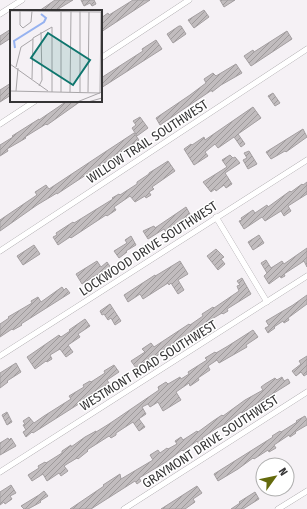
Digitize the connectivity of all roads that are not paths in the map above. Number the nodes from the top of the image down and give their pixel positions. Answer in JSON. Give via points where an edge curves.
{"nodes":[{"id":1,"x":22,"y":0,"type":"edge"},
{"id":2,"x":189,"y":0,"type":"edge"},
{"id":3,"x":0,"y":14,"type":"edge"},
{"id":4,"x":307,"y":49,"type":"edge"},
{"id":5,"x":102,"y":57,"type":"edge"},
{"id":6,"x":33,"y":102,"type":"edge"},
{"id":7,"x":0,"y":124,"type":"edge"},
{"id":8,"x":307,"y":160,"type":"edge"},
{"id":9,"x":216,"y":218,"type":"junction"},
{"id":10,"x":0,"y":251,"type":"edge"},
{"id":11,"x":307,"y":276,"type":"edge"},
{"id":12,"x":267,"y":302,"type":"junction"},
{"id":13,"x":0,"y":356,"type":"edge"},
{"id":14,"x":307,"y":392,"type":"edge"},
{"id":15,"x":0,"y":472,"type":"edge"},
{"id":16,"x":307,"y":491,"type":"edge"},
{"id":17,"x":124,"y":509,"type":"edge"},
{"id":18,"x":278,"y":509,"type":"edge"}],
"edges":[{"from":1,"to":3,"type":"street"},
{"from":2,"to":5,"type":"street"},
{"from":4,"to":10,"type":"street","name":"WILLOW TRAIL SOUTHWEST"},
{"from":6,"to":7,"type":"street"},
{"from":8,"to":9,"type":"street","name":"LOCKWOOD DRIVE SOUTHWEST"},
{"from":9,"to":12,"type":"street"},
{"from":9,"to":13,"type":"street","name":"LOCKWOOD DRIVE SOUTHWEST"},
{"from":11,"to":12,"type":"street","name":"WESTMONT ROAD SOUTHWEST"},
{"from":12,"to":15,"type":"street","name":"WESTMONT ROAD SOUTHWEST"},
{"from":14,"to":17,"type":"street","name":"GRAYMONT DRIVE SOUTHWEST"},
{"from":16,"to":18,"type":"street"}]}
